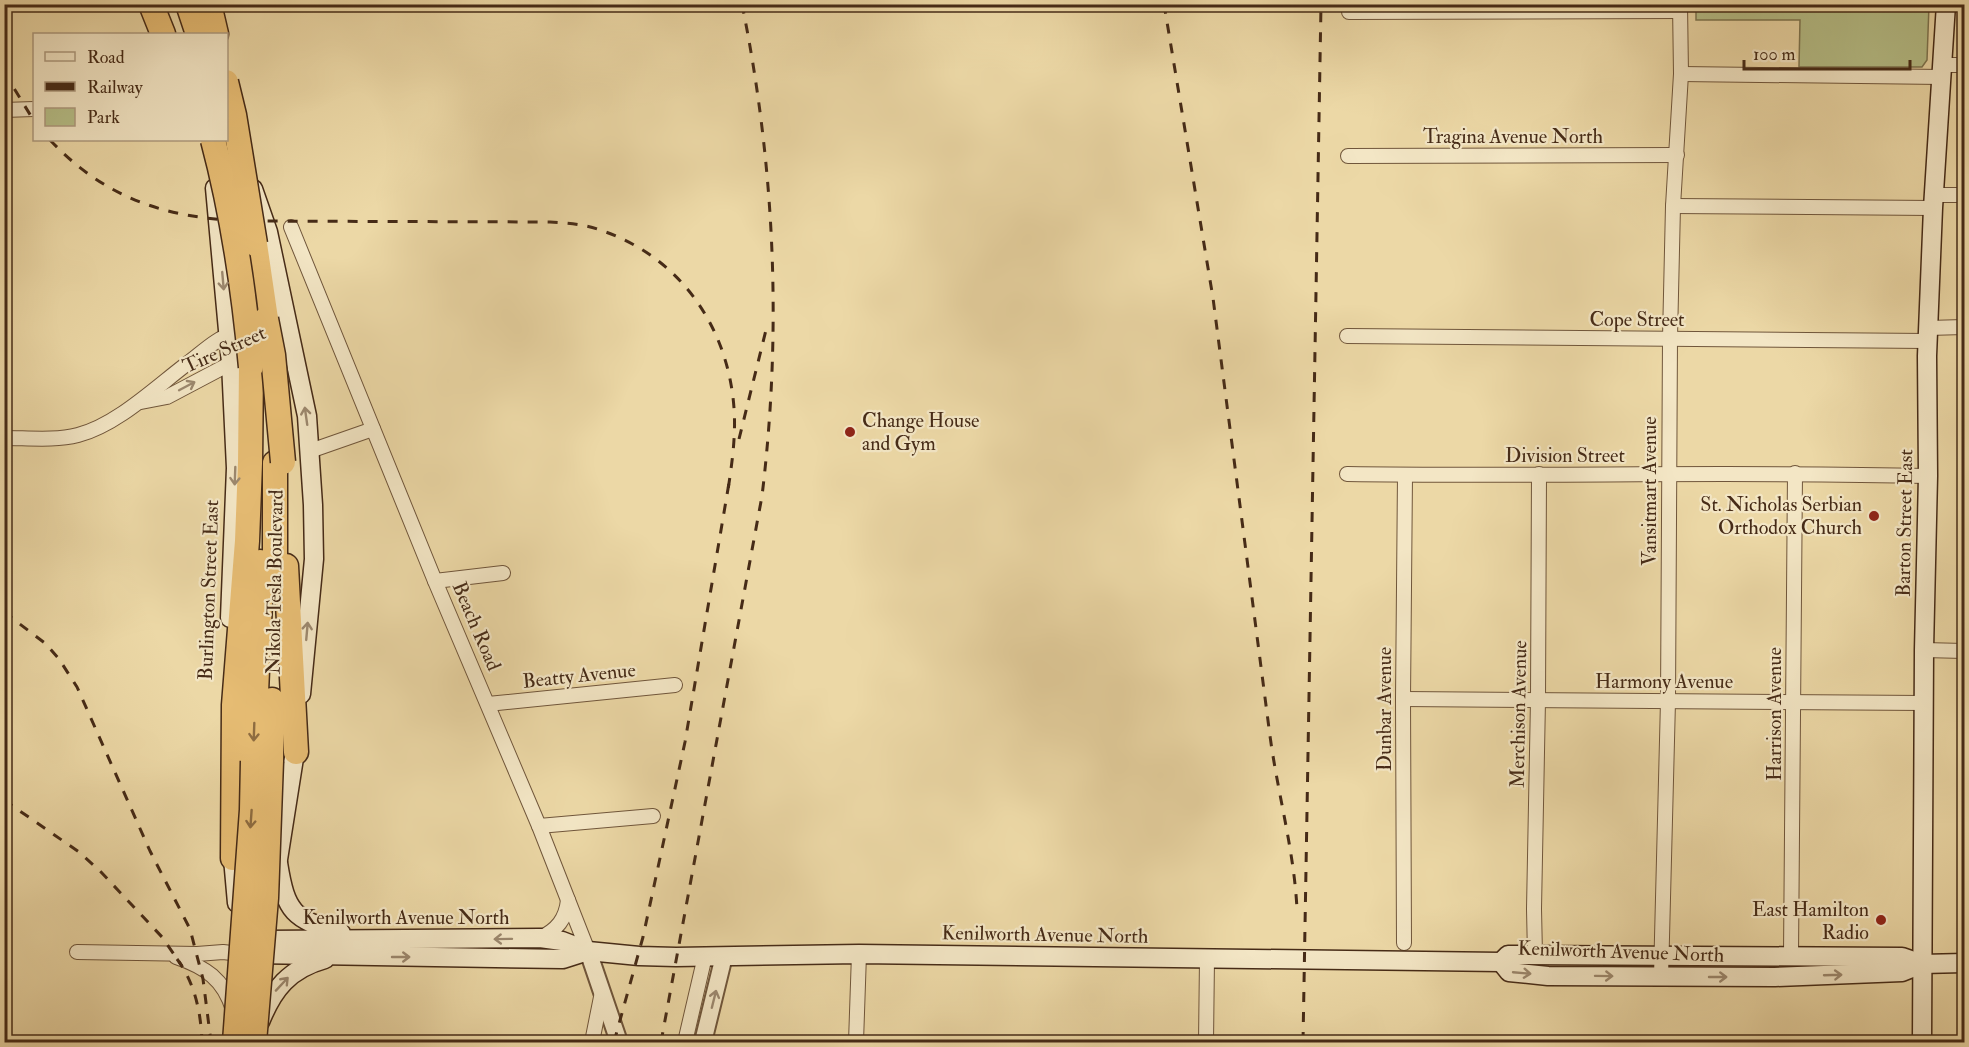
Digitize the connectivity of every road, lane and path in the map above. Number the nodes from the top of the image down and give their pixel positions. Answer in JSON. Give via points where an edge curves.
{"nodes":[{"id":1,"x":151,"y":4,"type":"edge"},
{"id":2,"x":171,"y":4,"type":"edge"},
{"id":3,"x":180,"y":4,"type":"edge"},
{"id":4,"x":188,"y":4,"type":"edge"},
{"id":5,"x":209,"y":4,"type":"edge"},
{"id":6,"x":1946,"y":4,"type":"edge"},
{"id":7,"x":1680,"y":8,"type":"edge"},
{"id":8,"x":1349,"y":12,"type":"dead end"},
{"id":9,"x":163,"y":33,"type":"edge"},
{"id":10,"x":181,"y":33,"type":"edge"},
{"id":11,"x":190,"y":33,"type":"edge"},
{"id":12,"x":198,"y":33,"type":"edge"},
{"id":13,"x":216,"y":33,"type":"edge"},
{"id":14,"x":1965,"y":66,"type":"edge"},
{"id":15,"x":1942,"y":71,"type":"junction"},
{"id":16,"x":1681,"y":74,"type":"junction"},
{"id":17,"x":228,"y":90,"type":"edge"},
{"id":18,"x":33,"y":109,"type":"edge"},
{"id":19,"x":4,"y":110,"type":"edge"},
{"id":20,"x":204,"y":141,"type":"edge"},
{"id":21,"x":222,"y":141,"type":"edge"},
{"id":22,"x":223,"y":141,"type":"edge"},
{"id":23,"x":224,"y":141,"type":"edge"},
{"id":24,"x":225,"y":141,"type":"edge"},
{"id":25,"x":1677,"y":155,"type":"junction"},
{"id":26,"x":1348,"y":156,"type":"dead end"},
{"id":27,"x":1965,"y":195,"type":"edge"},
{"id":28,"x":1933,"y":202,"type":"junction"},
{"id":29,"x":1673,"y":206,"type":"junction"},
{"id":30,"x":291,"y":227,"type":"dead end"},
{"id":31,"x":255,"y":244,"type":"junction"},
{"id":32,"x":238,"y":268,"type":"junction"},
{"id":33,"x":1965,"y":327,"type":"edge"},
{"id":34,"x":228,"y":335,"type":"junction"},
{"id":35,"x":1928,"y":335,"type":"junction"},
{"id":36,"x":1347,"y":336,"type":"dead end"},
{"id":37,"x":1670,"y":338,"type":"junction"},
{"id":38,"x":292,"y":343,"type":"junction"},
{"id":39,"x":241,"y":365,"type":"junction"},
{"id":40,"x":141,"y":402,"type":"junction"},
{"id":41,"x":373,"y":429,"type":"junction"},
{"id":42,"x":4,"y":438,"type":"edge"},
{"id":43,"x":310,"y":452,"type":"junction"},
{"id":44,"x":267,"y":463,"type":"junction"},
{"id":45,"x":1795,"y":473,"type":"junction"},
{"id":46,"x":1347,"y":474,"type":"dead end"},
{"id":47,"x":1539,"y":474,"type":"junction"},
{"id":48,"x":1405,"y":475,"type":"junction"},
{"id":49,"x":1669,"y":475,"type":"junction"},
{"id":50,"x":1928,"y":476,"type":"junction"},
{"id":51,"x":503,"y":573,"type":"dead end"},
{"id":52,"x":435,"y":581,"type":"junction"},
{"id":53,"x":1924,"y":650,"type":"junction"},
{"id":54,"x":1965,"y":651,"type":"edge"},
{"id":55,"x":675,"y":685,"type":"dead end"},
{"id":56,"x":1402,"y":699,"type":"junction"},
{"id":57,"x":1538,"y":700,"type":"junction"},
{"id":58,"x":1668,"y":700,"type":"junction"},
{"id":59,"x":1794,"y":702,"type":"junction"},
{"id":60,"x":1924,"y":703,"type":"junction"},
{"id":61,"x":488,"y":704,"type":"junction"},
{"id":62,"x":296,"y":752,"type":"junction"},
{"id":63,"x":653,"y":816,"type":"dead end"},
{"id":64,"x":539,"y":826,"type":"junction"},
{"id":65,"x":233,"y":858,"type":"junction"},
{"id":66,"x":278,"y":863,"type":"junction"},
{"id":67,"x":568,"y":898,"type":"junction"},
{"id":68,"x":360,"y":938,"type":"junction"},
{"id":69,"x":540,"y":938,"type":"junction"},
{"id":70,"x":1404,"y":943,"type":"dead end"},
{"id":71,"x":264,"y":947,"type":"junction"},
{"id":72,"x":234,"y":951,"type":"junction"},
{"id":73,"x":588,"y":951,"type":"junction"},
{"id":74,"x":77,"y":952,"type":"dead end"},
{"id":75,"x":165,"y":954,"type":"junction"},
{"id":76,"x":859,"y":954,"type":"junction"},
{"id":77,"x":1535,"y":955,"type":"junction"},
{"id":78,"x":1791,"y":955,"type":"junction"},
{"id":79,"x":705,"y":956,"type":"junction"},
{"id":80,"x":724,"y":956,"type":"junction"},
{"id":81,"x":1662,"y":956,"type":"junction"},
{"id":82,"x":342,"y":957,"type":"junction"},
{"id":83,"x":1207,"y":959,"type":"junction"},
{"id":84,"x":1501,"y":962,"type":"junction"},
{"id":85,"x":1965,"y":963,"type":"edge"},
{"id":86,"x":1922,"y":964,"type":"junction"},
{"id":87,"x":1661,"y":977,"type":"junction"},
{"id":88,"x":602,"y":992,"type":"junction"},
{"id":89,"x":246,"y":1040,"type":"edge"},
{"id":90,"x":592,"y":1042,"type":"edge"},
{"id":91,"x":619,"y":1042,"type":"edge"},
{"id":92,"x":685,"y":1042,"type":"edge"},
{"id":93,"x":703,"y":1042,"type":"edge"},
{"id":94,"x":856,"y":1042,"type":"edge"},
{"id":95,"x":1206,"y":1042,"type":"edge"},
{"id":96,"x":1922,"y":1042,"type":"edge"}],
"edges":[{"from":1,"to":9,"type":"highway"},
{"from":2,"to":10,"type":"highway"},
{"from":3,"to":11,"type":"main road"},
{"from":4,"to":12,"type":"highway"},
{"from":5,"to":13,"type":"highway"},
{"from":6,"to":15,"type":"main road","name":"Barton Street East"},
{"from":7,"to":8,"type":"street"},
{"from":7,"to":16,"type":"street","name":"Vansitmart Avenue"},
{"from":14,"to":15,"type":"street"},
{"from":15,"to":16,"type":"street"},
{"from":15,"to":28,"type":"main road","name":"Barton Street East"},
{"from":16,"to":25,"type":"street","name":"Vansitmart Avenue"},
{"from":17,"to":31,"type":"highway","bridge":true},
{"from":18,"to":19,"type":"street"},
{"from":20,"to":32,"type":"highway","bridge":true,"via":[[219,182]]},
{"from":21,"to":34,"type":"main road","name":"Burlington Street East","one_way":true},
{"from":22,"to":32,"type":"highway","bridge":true},
{"from":23,"to":31,"type":"highway","bridge":true},
{"from":24,"to":38,"type":"main road","via":[[265,221]]},
{"from":25,"to":26,"type":"street","name":"Tragina Avenue North"},
{"from":25,"to":29,"type":"street","name":"Vansitmart Avenue"},
{"from":27,"to":28,"type":"street"},
{"from":28,"to":29,"type":"street"},
{"from":28,"to":35,"type":"main road","name":"Barton Street East"},
{"from":29,"to":37,"type":"street","name":"Vansitmart Avenue"},
{"from":30,"to":41,"type":"street","name":"Beach Road"},
{"from":31,"to":44,"type":"highway","bridge":true,"via":[[273,355]]},
{"from":32,"to":39,"type":"highway","bridge":true,"via":[[246,318]]},
{"from":33,"to":35,"type":"street","name":"Cope Street"},
{"from":34,"to":38,"type":"street","name":"Tire Street","via":[[261,332]]},
{"from":34,"to":39,"type":"main road","name":"Burlington Street East"},
{"from":34,"to":40,"type":"street","name":"Tire Street"},
{"from":35,"to":37,"type":"street","name":"Cope Street"},
{"from":35,"to":50,"type":"main road","name":"Barton Street East"},
{"from":36,"to":37,"type":"street","name":"Cope Street"},
{"from":37,"to":49,"type":"street","name":"Vansitmart Avenue"},
{"from":38,"to":39,"type":"street","name":"Tire Street","via":[[260,350]]},
{"from":43,"to":38,"type":"main road","one_way":true},
{"from":40,"to":39,"type":"street","name":"Tire Street","one_way":true,"via":[[167,397]]},
{"from":39,"to":44,"type":"highway"},
{"from":39,"to":65,"type":"main road","name":"Burlington Street East","one_way":true,"via":[[226,690]]},
{"from":40,"to":42,"type":"street","name":"Tire Street","via":[[76,436]]},
{"from":41,"to":43,"type":"street"},
{"from":41,"to":52,"type":"street","name":"Beach Road"},
{"from":62,"to":43,"type":"main road","one_way":true,"via":[[314,559]]},
{"from":44,"to":62,"type":"highway","via":[[286,568]]},
{"from":44,"to":65,"type":"highway","via":[[247,541],[234,705]]},
{"from":44,"to":89,"type":"highway","name":"Nikola Tesla Boulevard","bridge":true,"via":[[260,602],[262,761]]},
{"from":45,"to":49,"type":"street","name":"Division Street"},
{"from":45,"to":50,"type":"street","name":"Division Street"},
{"from":45,"to":59,"type":"street","name":"Harrison Avenue"},
{"from":46,"to":48,"type":"street","name":"Division Street"},
{"from":47,"to":48,"type":"street","name":"Division Street"},
{"from":47,"to":49,"type":"street","name":"Division Street"},
{"from":47,"to":57,"type":"street","name":"Merchison Avenue"},
{"from":48,"to":56,"type":"street","name":"Dunbar Avenue"},
{"from":49,"to":58,"type":"street","name":"Vansitmart Avenue"},
{"from":50,"to":53,"type":"main road","name":"Barton Street East"},
{"from":51,"to":52,"type":"street"},
{"from":52,"to":61,"type":"street","name":"Beach Road"},
{"from":53,"to":54,"type":"street"},
{"from":53,"to":60,"type":"main road","name":"Barton Street East"},
{"from":55,"to":61,"type":"street","name":"Beatty Avenue"},
{"from":56,"to":57,"type":"street","name":"Harmony Avenue"},
{"from":56,"to":70,"type":"street","name":"Dunbar Avenue"},
{"from":57,"to":58,"type":"street","name":"Harmony Avenue"},
{"from":57,"to":77,"type":"street","name":"Merchison Avenue"},
{"from":58,"to":59,"type":"street","name":"Harmony Avenue"},
{"from":58,"to":81,"type":"street","name":"Vansitmart Avenue"},
{"from":59,"to":60,"type":"street","name":"Harmony Avenue"},
{"from":59,"to":78,"type":"street","name":"Harrison Avenue"},
{"from":60,"to":86,"type":"main road","name":"Barton Street East"},
{"from":61,"to":64,"type":"street","name":"Beach Road"},
{"from":62,"to":66,"type":"main road"},
{"from":63,"to":64,"type":"street"},
{"from":64,"to":67,"type":"street","name":"Beach Road"},
{"from":65,"to":72,"type":"main road","name":"Burlington Street East"},
{"from":66,"to":68,"type":"main road","via":[[284,896],[298,916],[318,927]]},
{"from":66,"to":71,"type":"main road"},
{"from":67,"to":69,"type":"street","via":[[561,923]]},
{"from":67,"to":73,"type":"street","name":"Beach Road"},
{"from":69,"to":68,"type":"main road","name":"Kenilworth Avenue North","one_way":true},
{"from":68,"to":71,"type":"main road","name":"Kenilworth Avenue North"},
{"from":69,"to":73,"type":"main road","name":"Kenilworth Avenue North","via":[[562,940]]},
{"from":71,"to":72,"type":"main road","name":"Kenilworth Avenue North"},
{"from":71,"to":82,"type":"main road","name":"Kenilworth Avenue North"},
{"from":71,"to":89,"type":"main road"},
{"from":72,"to":75,"type":"street","name":"Kenilworth Avenue North"},
{"from":72,"to":89,"type":"main road","name":"Burlington Street East"},
{"from":73,"to":79,"type":"main road","name":"Kenilworth Avenue North"},
{"from":82,"to":73,"type":"main road","name":"Kenilworth Avenue North","one_way":true,"via":[[563,959]]},
{"from":73,"to":88,"type":"street","name":"Beach Road"},
{"from":74,"to":75,"type":"street","name":"Kenilworth Avenue North"},
{"from":75,"to":89,"type":"street","via":[[202,967],[218,980]]},
{"from":76,"to":80,"type":"main road","name":"Kenilworth Avenue North"},
{"from":76,"to":83,"type":"main road","name":"Kenilworth Avenue North"},
{"from":76,"to":94,"type":"street"},
{"from":77,"to":81,"type":"main road","name":"Kenilworth Avenue North"},
{"from":77,"to":84,"type":"main road","name":"Kenilworth Avenue North","via":[[1508,955]]},
{"from":78,"to":81,"type":"main road","name":"Kenilworth Avenue North"},
{"from":78,"to":86,"type":"main road","name":"Kenilworth Avenue North","via":[[1902,957]]},
{"from":79,"to":80,"type":"main road","name":"Kenilworth Avenue North"},
{"from":79,"to":92,"type":"street"},
{"from":93,"to":80,"type":"street","one_way":true},
{"from":81,"to":87,"type":"street","name":"Vansitmart Avenue"},
{"from":89,"to":82,"type":"main road","one_way":true,"via":[[269,1000],[295,972],[314,962]]},
{"from":83,"to":84,"type":"main road","name":"Kenilworth Avenue North"},
{"from":83,"to":95,"type":"street"},
{"from":84,"to":87,"type":"main road","name":"Kenilworth Avenue North","one_way":true,"via":[[1509,972]]},
{"from":85,"to":86,"type":"main road","name":"Kenilworth Avenue North"},
{"from":87,"to":86,"type":"main road","name":"Kenilworth Avenue North","one_way":true,"via":[[1902,972]]},
{"from":86,"to":96,"type":"main road","name":"Barton Street East"},
{"from":88,"to":90,"type":"street"},
{"from":88,"to":91,"type":"street","name":"Beach Road"}]}
